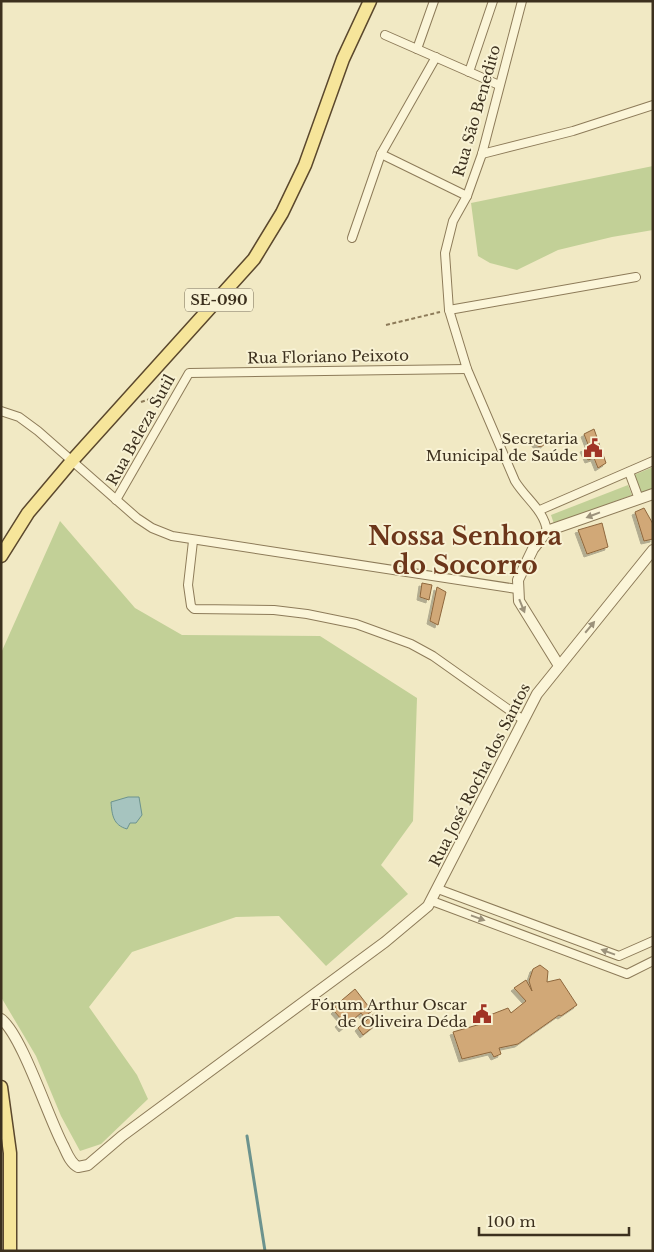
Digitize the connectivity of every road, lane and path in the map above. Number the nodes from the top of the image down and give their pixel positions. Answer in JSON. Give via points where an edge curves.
{"nodes":[{"id":1,"x":370,"y":1,"type":"edge"},
{"id":2,"x":434,"y":1,"type":"edge"},
{"id":3,"x":493,"y":1,"type":"edge"},
{"id":4,"x":522,"y":1,"type":"edge"},
{"id":5,"x":385,"y":35,"type":"dead end"},
{"id":6,"x":417,"y":49,"type":"junction"},
{"id":7,"x":436,"y":57,"type":"junction"},
{"id":8,"x":469,"y":72,"type":"junction"},
{"id":9,"x":499,"y":85,"type":"junction"},
{"id":10,"x":653,"y":105,"type":"edge"},
{"id":11,"x":381,"y":154,"type":"junction"},
{"id":12,"x":482,"y":154,"type":"junction"},
{"id":13,"x":467,"y":196,"type":"junction"},
{"id":14,"x":352,"y":238,"type":"dead end"},
{"id":15,"x":636,"y":277,"type":"dead end"},
{"id":16,"x":449,"y":310,"type":"junction"},
{"id":17,"x":386,"y":325,"type":"dead end"},
{"id":18,"x":467,"y":369,"type":"junction"},
{"id":19,"x":189,"y":373,"type":"joint"},
{"id":20,"x":182,"y":383,"type":"junction"},
{"id":21,"x":124,"y":404,"type":"junction"},
{"id":22,"x":1,"y":411,"type":"edge"},
{"id":23,"x":653,"y":461,"type":"edge"},
{"id":24,"x":71,"y":462,"type":"junction"},
{"id":25,"x":629,"y":472,"type":"junction"},
{"id":26,"x":653,"y":494,"type":"edge"},
{"id":27,"x":639,"y":499,"type":"junction"},
{"id":28,"x":116,"y":500,"type":"junction"},
{"id":29,"x":540,"y":510,"type":"junction"},
{"id":30,"x":547,"y":531,"type":"junction"},
{"id":31,"x":193,"y":540,"type":"junction"},
{"id":32,"x":653,"y":550,"type":"edge"},
{"id":33,"x":1,"y":556,"type":"edge"},
{"id":34,"x":517,"y":589,"type":"junction"},
{"id":35,"x":558,"y":664,"type":"junction"},
{"id":36,"x":522,"y":719,"type":"junction"},
{"id":37,"x":438,"y":889,"type":"junction"},
{"id":38,"x":432,"y":902,"type":"junction"},
{"id":39,"x":653,"y":941,"type":"edge"},
{"id":40,"x":653,"y":962,"type":"edge"},
{"id":41,"x":1,"y":1019,"type":"edge"},
{"id":42,"x":1,"y":1087,"type":"edge"},
{"id":43,"x":10,"y":1251,"type":"edge"}],
"edges":[{"from":1,"to":21,"type":"main road","number":"SE-090","via":[[343,59],[305,165],[282,213],[254,259]]},
{"from":2,"to":6,"type":"street"},
{"from":3,"to":8,"type":"street"},
{"from":4,"to":9,"type":"street","name":"Rua São Benedito"},
{"from":5,"to":6,"type":"street"},
{"from":6,"to":7,"type":"street"},
{"from":7,"to":8,"type":"street"},
{"from":7,"to":11,"type":"street"},
{"from":8,"to":9,"type":"street"},
{"from":9,"to":12,"type":"street","name":"Rua São Benedito"},
{"from":10,"to":12,"type":"street","via":[[572,131]]},
{"from":11,"to":13,"type":"street"},
{"from":11,"to":14,"type":"street"},
{"from":12,"to":13,"type":"street","name":"Rua São Benedito"},
{"from":13,"to":16,"type":"street","name":"Rua São Benedito","via":[[446,241]]},
{"from":15,"to":16,"type":"street"},
{"from":16,"to":17,"type":"path"},
{"from":16,"to":18,"type":"street","name":"Rua São Benedito"},
{"from":18,"to":19,"type":"street","name":"Rua Floriano Peixoto"},
{"from":18,"to":29,"type":"street","name":"Rua São Benedito","via":[[515,481],[524,496]]},
{"from":19,"to":20,"type":"street","name":"Rua Beleza Sutil"},
{"from":20,"to":21,"type":"path","via":[[162,396]]},
{"from":20,"to":28,"type":"street","name":"Rua Beleza Sutil"},
{"from":21,"to":24,"type":"main road","number":"SE-090"},
{"from":22,"to":24,"type":"street","via":[[18,417],[38,431]]},
{"from":23,"to":25,"type":"street"},
{"from":24,"to":28,"type":"street"},
{"from":24,"to":33,"type":"main road","number":"SE-090","via":[[28,513]]},
{"from":25,"to":27,"type":"street"},
{"from":25,"to":29,"type":"street"},
{"from":26,"to":27,"type":"street"},
{"from":27,"to":30,"type":"street","one_way":true},
{"from":28,"to":31,"type":"street","via":[[152,528]]},
{"from":29,"to":30,"type":"street","name":"Rua São Benedito"},
{"from":30,"to":34,"type":"street","via":[[533,549]]},
{"from":31,"to":34,"type":"street"},
{"from":31,"to":36,"type":"street","via":[[188,596],[194,609],[274,610],[356,624],[411,644],[433,656]]},
{"from":35,"to":32,"type":"street","name":"Rua José Rocha dos Santos","one_way":true},
{"from":34,"to":35,"type":"street","one_way":true,"via":[[526,615]]},
{"from":35,"to":36,"type":"street","name":"Rua José Rocha dos Santos"},
{"from":36,"to":37,"type":"street","name":"Rua José Rocha dos Santos"},
{"from":37,"to":38,"type":"street","name":"Rua José Rocha dos Santos"},
{"from":39,"to":37,"type":"street","one_way":true,"via":[[619,956]]},
{"from":38,"to":40,"type":"street","one_way":true,"via":[[626,974]]},
{"from":38,"to":41,"type":"street","via":[[385,942],[83,1167],[74,1165],[69,1158],[16,1039]]},
{"from":42,"to":43,"type":"main road","via":[[10,1153]]}]}
